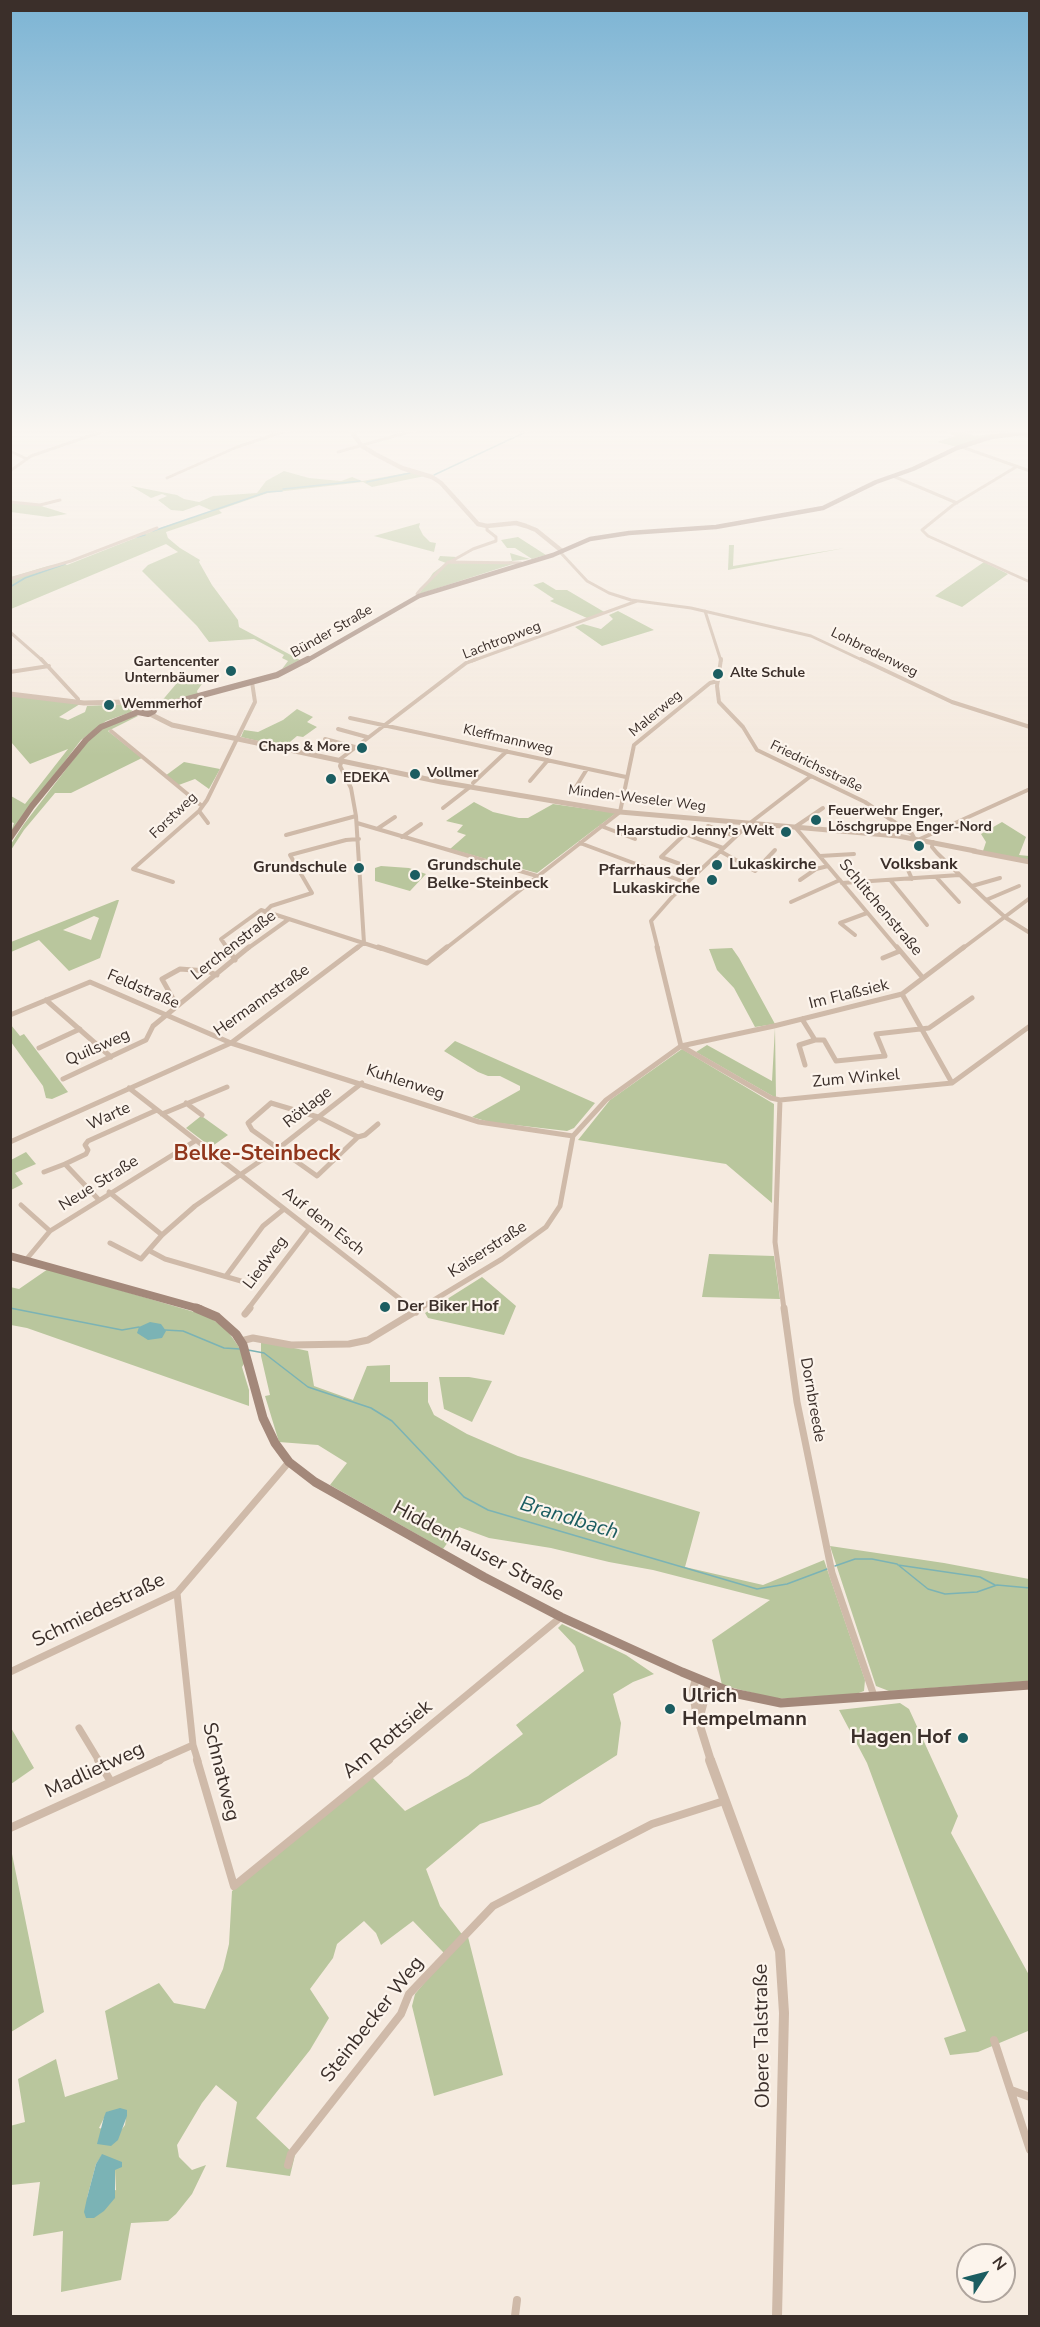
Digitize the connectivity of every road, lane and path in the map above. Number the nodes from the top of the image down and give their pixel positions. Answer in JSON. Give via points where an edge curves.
{"nodes":[{"id":1,"x":129,"y":539,"type":"edge"},
{"id":2,"x":497,"y":539,"type":"edge"},
{"id":3,"x":545,"y":539,"type":"edge"},
{"id":4,"x":592,"y":539,"type":"edge"},
{"id":5,"x":936,"y":539,"type":"edge"},
{"id":6,"x":562,"y":554,"type":"junction"},
{"id":7,"x":448,"y":562,"type":"junction"},
{"id":8,"x":521,"y":563,"type":"junction"},
{"id":9,"x":10,"y":579,"type":"edge"},
{"id":10,"x":1029,"y":582,"type":"edge"},
{"id":11,"x":419,"y":596,"type":"junction"},
{"id":12,"x":637,"y":601,"type":"junction"},
{"id":13,"x":705,"y":611,"type":"junction"},
{"id":14,"x":10,"y":632,"type":"edge"},
{"id":15,"x":49,"y":666,"type":"junction"},
{"id":16,"x":10,"y":672,"type":"edge"},
{"id":17,"x":718,"y":681,"type":"junction"},
{"id":18,"x":252,"y":682,"type":"junction"},
{"id":19,"x":10,"y":694,"type":"edge"},
{"id":20,"x":78,"y":702,"type":"junction"},
{"id":21,"x":140,"y":710,"type":"junction"},
{"id":22,"x":152,"y":711,"type":"junction"},
{"id":23,"x":350,"y":718,"type":"dead end"},
{"id":24,"x":386,"y":724,"type":"junction"},
{"id":25,"x":1029,"y":727,"type":"edge"},
{"id":26,"x":338,"y":729,"type":"dead end"},
{"id":27,"x":111,"y":731,"type":"dead end"},
{"id":28,"x":367,"y":737,"type":"junction"},
{"id":29,"x":238,"y":738,"type":"junction"},
{"id":30,"x":325,"y":739,"type":"dead end"},
{"id":31,"x":356,"y":747,"type":"junction"},
{"id":32,"x":507,"y":751,"type":"junction"},
{"id":33,"x":548,"y":760,"type":"junction"},
{"id":34,"x":343,"y":761,"type":"junction"},
{"id":35,"x":587,"y":769,"type":"junction"},
{"id":36,"x":811,"y":776,"type":"junction"},
{"id":37,"x":626,"y":777,"type":"junction"},
{"id":38,"x":530,"y":781,"type":"dead end"},
{"id":39,"x":471,"y":785,"type":"junction"},
{"id":40,"x":1029,"y":789,"type":"edge"},
{"id":41,"x":574,"y":790,"type":"dead end"},
{"id":42,"x":442,"y":808,"type":"dead end"},
{"id":43,"x":823,"y":808,"type":"dead end"},
{"id":44,"x":201,"y":809,"type":"junction"},
{"id":45,"x":620,"y":812,"type":"junction"},
{"id":46,"x":356,"y":816,"type":"junction"},
{"id":47,"x":395,"y":817,"type":"dead end"},
{"id":48,"x":208,"y":823,"type":"dead end"},
{"id":49,"x":357,"y":823,"type":"junction"},
{"id":50,"x":750,"y":823,"type":"junction"},
{"id":51,"x":421,"y":824,"type":"dead end"},
{"id":52,"x":601,"y":826,"type":"junction"},
{"id":53,"x":708,"y":826,"type":"dead end"},
{"id":54,"x":795,"y":827,"type":"junction"},
{"id":55,"x":377,"y":829,"type":"junction"},
{"id":56,"x":286,"y":835,"type":"dead end"},
{"id":57,"x":735,"y":836,"type":"junction"},
{"id":58,"x":402,"y":837,"type":"junction"},
{"id":59,"x":10,"y":838,"type":"edge"},
{"id":60,"x":358,"y":839,"type":"junction"},
{"id":61,"x":635,"y":839,"type":"dead end"},
{"id":62,"x":917,"y":839,"type":"junction"},
{"id":63,"x":934,"y":842,"type":"junction"},
{"id":64,"x":580,"y":843,"type":"junction"},
{"id":65,"x":722,"y":849,"type":"junction"},
{"id":66,"x":775,"y":850,"type":"dead end"},
{"id":67,"x":854,"y":854,"type":"dead end"},
{"id":68,"x":820,"y":856,"type":"junction"},
{"id":69,"x":904,"y":861,"type":"dead end"},
{"id":70,"x":1029,"y":862,"type":"edge"},
{"id":71,"x":828,"y":866,"type":"junction"},
{"id":72,"x":699,"y":871,"type":"junction"},
{"id":73,"x":960,"y":875,"type":"junction"},
{"id":74,"x":537,"y":876,"type":"junction"},
{"id":75,"x":937,"y":878,"type":"junction"},
{"id":76,"x":1000,"y":878,"type":"dead end"},
{"id":77,"x":912,"y":879,"type":"junction"},
{"id":78,"x":800,"y":880,"type":"dead end"},
{"id":79,"x":841,"y":881,"type":"junction"},
{"id":80,"x":891,"y":881,"type":"junction"},
{"id":81,"x":173,"y":882,"type":"dead end"},
{"id":82,"x":687,"y":883,"type":"junction"},
{"id":83,"x":972,"y":886,"type":"junction"},
{"id":84,"x":1019,"y":886,"type":"dead end"},
{"id":85,"x":1029,"y":898,"type":"edge"},
{"id":86,"x":986,"y":900,"type":"junction"},
{"id":87,"x":791,"y":902,"type":"dead end"},
{"id":88,"x":959,"y":902,"type":"dead end"},
{"id":89,"x":263,"y":911,"type":"junction"},
{"id":90,"x":867,"y":912,"type":"junction"},
{"id":91,"x":1006,"y":918,"type":"junction"},
{"id":92,"x":289,"y":919,"type":"junction"},
{"id":93,"x":927,"y":924,"type":"dead end"},
{"id":94,"x":1029,"y":933,"type":"edge"},
{"id":95,"x":855,"y":935,"type":"dead end"},
{"id":96,"x":364,"y":943,"type":"junction"},
{"id":97,"x":900,"y":951,"type":"junction"},
{"id":98,"x":883,"y":958,"type":"dead end"},
{"id":99,"x":235,"y":960,"type":"junction"},
{"id":100,"x":217,"y":975,"type":"junction"},
{"id":101,"x":923,"y":978,"type":"junction"},
{"id":102,"x":902,"y":994,"type":"junction"},
{"id":103,"x":972,"y":998,"type":"dead end"},
{"id":104,"x":46,"y":1000,"type":"junction"},
{"id":105,"x":177,"y":1006,"type":"junction"},
{"id":106,"x":10,"y":1015,"type":"edge"},
{"id":107,"x":167,"y":1015,"type":"junction"},
{"id":108,"x":802,"y":1019,"type":"junction"},
{"id":109,"x":1029,"y":1026,"type":"edge"},
{"id":110,"x":80,"y":1029,"type":"junction"},
{"id":111,"x":922,"y":1030,"type":"junction"},
{"id":112,"x":815,"y":1040,"type":"junction"},
{"id":113,"x":231,"y":1043,"type":"junction"},
{"id":114,"x":681,"y":1046,"type":"junction"},
{"id":115,"x":39,"y":1048,"type":"dead end"},
{"id":116,"x":111,"y":1057,"type":"junction"},
{"id":117,"x":806,"y":1065,"type":"dead end"},
{"id":118,"x":63,"y":1079,"type":"dead end"},
{"id":119,"x":362,"y":1083,"type":"junction"},
{"id":120,"x":952,"y":1083,"type":"junction"},
{"id":121,"x":227,"y":1087,"type":"dead end"},
{"id":122,"x":129,"y":1088,"type":"junction"},
{"id":123,"x":780,"y":1100,"type":"junction"},
{"id":124,"x":186,"y":1103,"type":"junction"},
{"id":125,"x":159,"y":1112,"type":"junction"},
{"id":126,"x":202,"y":1115,"type":"dead end"},
{"id":127,"x":318,"y":1117,"type":"junction"},
{"id":128,"x":378,"y":1124,"type":"dead end"},
{"id":129,"x":573,"y":1136,"type":"junction"},
{"id":130,"x":358,"y":1137,"type":"junction"},
{"id":131,"x":195,"y":1141,"type":"junction"},
{"id":132,"x":10,"y":1142,"type":"edge"},
{"id":133,"x":279,"y":1148,"type":"junction"},
{"id":134,"x":65,"y":1164,"type":"junction"},
{"id":135,"x":44,"y":1172,"type":"dead end"},
{"id":136,"x":239,"y":1174,"type":"junction"},
{"id":137,"x":110,"y":1192,"type":"junction"},
{"id":138,"x":99,"y":1200,"type":"junction"},
{"id":139,"x":21,"y":1205,"type":"dead end"},
{"id":140,"x":284,"y":1209,"type":"junction"},
{"id":141,"x":309,"y":1229,"type":"junction"},
{"id":142,"x":50,"y":1231,"type":"junction"},
{"id":143,"x":162,"y":1235,"type":"junction"},
{"id":144,"x":110,"y":1243,"type":"dead end"},
{"id":145,"x":150,"y":1251,"type":"junction"},
{"id":146,"x":10,"y":1256,"type":"edge"},
{"id":147,"x":25,"y":1261,"type":"junction"},
{"id":148,"x":226,"y":1276,"type":"junction"},
{"id":149,"x":241,"y":1281,"type":"dead end"},
{"id":150,"x":416,"y":1312,"type":"junction"},
{"id":151,"x":245,"y":1314,"type":"dead end"},
{"id":152,"x":243,"y":1346,"type":"junction"},
{"id":153,"x":289,"y":1462,"type":"junction"},
{"id":154,"x":177,"y":1593,"type":"junction"},
{"id":155,"x":561,"y":1617,"type":"junction"},
{"id":156,"x":10,"y":1672,"type":"edge"},
{"id":157,"x":696,"y":1678,"type":"junction"},
{"id":158,"x":709,"y":1683,"type":"junction"},
{"id":159,"x":1029,"y":1685,"type":"edge"},
{"id":160,"x":874,"y":1696,"type":"junction"},
{"id":161,"x":79,"y":1728,"type":"dead end"},
{"id":162,"x":703,"y":1733,"type":"junction"},
{"id":163,"x":193,"y":1745,"type":"junction"},
{"id":164,"x":111,"y":1782,"type":"junction"},
{"id":165,"x":726,"y":1801,"type":"junction"},
{"id":166,"x":10,"y":1828,"type":"edge"},
{"id":167,"x":234,"y":1886,"type":"joint"},
{"id":168,"x":994,"y":2040,"type":"dead end"},
{"id":169,"x":1011,"y":2090,"type":"junction"},
{"id":170,"x":1029,"y":2097,"type":"edge"},
{"id":171,"x":1029,"y":2150,"type":"edge"},
{"id":172,"x":288,"y":2165,"type":"dead end"},
{"id":173,"x":517,"y":2300,"type":"dead end"},
{"id":174,"x":515,"y":2316,"type":"edge"},
{"id":175,"x":777,"y":2316,"type":"edge"}],
"edges":[{"from":1,"to":9,"type":"street"},
{"from":2,"to":7,"type":"street"},
{"from":3,"to":6,"type":"street"},
{"from":4,"to":6,"type":"main road","name":"Bünder Straße"},
{"from":5,"to":10,"type":"street"},
{"from":6,"to":8,"type":"main road","name":"Bünder Straße"},
{"from":6,"to":12,"type":"street","via":[[591,585]]},
{"from":7,"to":8,"type":"street"},
{"from":7,"to":11,"type":"street"},
{"from":8,"to":11,"type":"main road","name":"Bünder Straße"},
{"from":11,"to":18,"type":"main road","name":"Bünder Straße","via":[[297,666]]},
{"from":12,"to":13,"type":"street"},
{"from":12,"to":24,"type":"street","name":"Lachtropweg","via":[[466,663]]},
{"from":13,"to":17,"type":"street","name":"Friedrichsstraße","via":[[722,663]]},
{"from":13,"to":25,"type":"street","name":"Lohbredenweg","via":[[820,639],[952,702]]},
{"from":14,"to":15,"type":"street"},
{"from":15,"to":16,"type":"street"},
{"from":15,"to":20,"type":"street"},
{"from":17,"to":36,"type":"street","name":"Friedrichsstraße","via":[[719,702],[743,727],[757,750]]},
{"from":17,"to":37,"type":"street","name":"Malerweg","via":[[710,683],[636,742]]},
{"from":18,"to":22,"type":"main road","name":"Bünder Straße"},
{"from":18,"to":29,"type":"street","name":"Forstweg","via":[[255,702]]},
{"from":19,"to":20,"type":"street"},
{"from":20,"to":21,"type":"street","via":[[120,701]]},
{"from":21,"to":22,"type":"main road"},
{"from":21,"to":59,"type":"main road","via":[[101,727],[86,740]]},
{"from":22,"to":29,"type":"street","name":"Minden-Weseler Weg","via":[[172,725]]},
{"from":23,"to":24,"type":"street"},
{"from":24,"to":28,"type":"street","name":"Lachtropweg"},
{"from":24,"to":32,"type":"street","name":"Kleffmannweg"},
{"from":26,"to":28,"type":"street"},
{"from":27,"to":44,"type":"street"},
{"from":28,"to":31,"type":"street","name":"Lachtropweg"},
{"from":29,"to":34,"type":"street","name":"Minden-Weseler Weg"},
{"from":29,"to":44,"type":"street","name":"Forstweg"},
{"from":30,"to":31,"type":"street"},
{"from":31,"to":34,"type":"street","name":"Lachtropweg"},
{"from":32,"to":33,"type":"street","name":"Kleffmannweg"},
{"from":32,"to":39,"type":"street"},
{"from":33,"to":35,"type":"street","name":"Kleffmannweg"},
{"from":33,"to":38,"type":"street"},
{"from":34,"to":39,"type":"street","name":"Minden-Weseler Weg"},
{"from":34,"to":46,"type":"street","via":[[342,771],[351,788]]},
{"from":35,"to":37,"type":"street","name":"Kleffmannweg"},
{"from":35,"to":41,"type":"street"},
{"from":36,"to":50,"type":"street"},
{"from":36,"to":62,"type":"street","name":"Friedrichsstraße","via":[[865,802]]},
{"from":37,"to":45,"type":"street","name":"Malerweg"},
{"from":39,"to":42,"type":"street"},
{"from":39,"to":45,"type":"street","name":"Minden-Weseler Weg"},
{"from":40,"to":62,"type":"street"},
{"from":43,"to":54,"type":"street"},
{"from":44,"to":48,"type":"street"},
{"from":44,"to":81,"type":"street","name":"Forstweg","via":[[133,869]]},
{"from":45,"to":50,"type":"street","name":"Minden-Weseler Weg"},
{"from":45,"to":52,"type":"street"},
{"from":46,"to":49,"type":"street"},
{"from":46,"to":56,"type":"street"},
{"from":47,"to":55,"type":"street"},
{"from":49,"to":55,"type":"street"},
{"from":49,"to":60,"type":"street"},
{"from":50,"to":54,"type":"street","name":"Minden-Weseler Weg"},
{"from":50,"to":57,"type":"street"},
{"from":51,"to":58,"type":"street"},
{"from":52,"to":61,"type":"street"},
{"from":52,"to":64,"type":"street"},
{"from":53,"to":57,"type":"street"},
{"from":54,"to":62,"type":"street","name":"Minden-Weseler Weg"},
{"from":54,"to":68,"type":"street","name":"Schlitchenstraße"},
{"from":55,"to":58,"type":"street"},
{"from":57,"to":65,"type":"street"},
{"from":58,"to":74,"type":"street"},
{"from":60,"to":89,"type":"street","via":[[290,855],[312,894]]},
{"from":60,"to":96,"type":"street"},
{"from":62,"to":63,"type":"street","name":"Minden-Weseler Weg"},
{"from":63,"to":70,"type":"street","name":"Minden-Weseler Weg"},
{"from":63,"to":73,"type":"street","via":[[936,852]]},
{"from":64,"to":74,"type":"street"},
{"from":64,"to":82,"type":"street"},
{"from":65,"to":66,"type":"street","via":[[755,871]]},
{"from":65,"to":72,"type":"street"},
{"from":65,"to":72,"type":"street","via":[[685,834],[661,857]]},
{"from":67,"to":68,"type":"street"},
{"from":68,"to":71,"type":"street","name":"Schlitchenstraße"},
{"from":69,"to":77,"type":"street"},
{"from":71,"to":78,"type":"street"},
{"from":71,"to":79,"type":"street","name":"Schlitchenstraße"},
{"from":72,"to":82,"type":"street"},
{"from":73,"to":75,"type":"street"},
{"from":73,"to":83,"type":"street"},
{"from":74,"to":96,"type":"street","via":[[427,963]]},
{"from":75,"to":77,"type":"street"},
{"from":75,"to":88,"type":"street"},
{"from":76,"to":83,"type":"street"},
{"from":77,"to":80,"type":"street"},
{"from":79,"to":80,"type":"street"},
{"from":79,"to":87,"type":"street"},
{"from":79,"to":90,"type":"street","name":"Schlitchenstraße"},
{"from":80,"to":93,"type":"street"},
{"from":82,"to":114,"type":"street","via":[[651,921]]},
{"from":83,"to":86,"type":"street"},
{"from":84,"to":86,"type":"street"},
{"from":85,"to":91,"type":"street","name":"Im Flaßsiek"},
{"from":86,"to":91,"type":"street"},
{"from":89,"to":92,"type":"street"},
{"from":89,"to":99,"type":"street","via":[[221,939]]},
{"from":90,"to":95,"type":"street","via":[[840,923]]},
{"from":90,"to":97,"type":"street","name":"Schlitchenstraße"},
{"from":91,"to":94,"type":"street"},
{"from":91,"to":101,"type":"street","name":"Im Flaßsiek"},
{"from":92,"to":96,"type":"street"},
{"from":92,"to":99,"type":"street","name":"Lerchenstraße"},
{"from":96,"to":113,"type":"street","name":"Hermannstraße"},
{"from":97,"to":98,"type":"street"},
{"from":97,"to":101,"type":"street","name":"Schlitchenstraße"},
{"from":99,"to":100,"type":"street","name":"Lerchenstraße"},
{"from":100,"to":105,"type":"street","name":"Lerchenstraße"},
{"from":100,"to":105,"type":"street","via":[[207,970],[180,969],[162,979]]},
{"from":101,"to":102,"type":"street","name":"Im Flaßsiek"},
{"from":102,"to":108,"type":"street","name":"Im Flaßsiek"},
{"from":102,"to":111,"type":"street"},
{"from":103,"to":111,"type":"street"},
{"from":104,"to":106,"type":"street","name":"Feldstraße"},
{"from":104,"to":107,"type":"street","name":"Feldstraße","via":[[90,982]]},
{"from":104,"to":110,"type":"street"},
{"from":105,"to":107,"type":"street","name":"Lerchenstraße"},
{"from":107,"to":113,"type":"street","name":"Feldstraße"},
{"from":107,"to":116,"type":"street","name":"Quilsweg","via":[[153,1026],[146,1040]]},
{"from":108,"to":112,"type":"street"},
{"from":108,"to":114,"type":"street","name":"Im Flaßsiek"},
{"from":109,"to":120,"type":"street"},
{"from":110,"to":115,"type":"street"},
{"from":110,"to":116,"type":"street"},
{"from":111,"to":112,"type":"street","via":[[876,1034],[885,1056],[836,1061],[824,1040]]},
{"from":111,"to":120,"type":"street"},
{"from":112,"to":117,"type":"street","via":[[799,1045]]},
{"from":113,"to":119,"type":"street","name":"Kuhlenweg"},
{"from":113,"to":122,"type":"street","name":"Hermannstraße"},
{"from":114,"to":123,"type":"street"},
{"from":114,"to":129,"type":"street","via":[[606,1100]]},
{"from":116,"to":118,"type":"street","name":"Quilsweg"},
{"from":119,"to":127,"type":"street","name":"Rötlage"},
{"from":119,"to":129,"type":"street","name":"Kuhlenweg","via":[[485,1123]]},
{"from":120,"to":123,"type":"street","name":"Zum Winkel"},
{"from":121,"to":124,"type":"street"},
{"from":122,"to":125,"type":"street","name":"Auf dem Esch"},
{"from":122,"to":132,"type":"street","name":"Hermannstraße"},
{"from":123,"to":160,"type":"street","name":"Dornbreede","via":[[775,1242],[797,1402],[832,1573]]},
{"from":124,"to":125,"type":"street"},
{"from":124,"to":126,"type":"street"},
{"from":125,"to":131,"type":"street","name":"Auf dem Esch"},
{"from":125,"to":134,"type":"street","name":"Warte","via":[[88,1141],[86,1154]]},
{"from":127,"to":130,"type":"street"},
{"from":127,"to":133,"type":"street","name":"Rötlage"},
{"from":127,"to":133,"type":"street","via":[[272,1103],[251,1119],[248,1123],[252,1130]]},
{"from":128,"to":130,"type":"street"},
{"from":129,"to":150,"type":"street","name":"Kaiserstraße","via":[[562,1200],[552,1220],[526,1244]]},
{"from":130,"to":133,"type":"street","via":[[317,1176]]},
{"from":131,"to":136,"type":"street","name":"Auf dem Esch"},
{"from":131,"to":137,"type":"street","name":"Neue Straße"},
{"from":133,"to":136,"type":"street","name":"Rötlage"},
{"from":134,"to":135,"type":"street"},
{"from":134,"to":138,"type":"street"},
{"from":136,"to":140,"type":"street","name":"Auf dem Esch"},
{"from":136,"to":143,"type":"street","name":"Rötlage"},
{"from":137,"to":138,"type":"street","name":"Neue Straße"},
{"from":137,"to":143,"type":"street"},
{"from":138,"to":142,"type":"street","name":"Neue Straße"},
{"from":139,"to":142,"type":"street"},
{"from":140,"to":141,"type":"street","name":"Auf dem Esch"},
{"from":140,"to":148,"type":"street","via":[[263,1226]]},
{"from":141,"to":150,"type":"street","name":"Auf dem Esch"},
{"from":141,"to":151,"type":"street","name":"Liedweg"},
{"from":142,"to":147,"type":"street","name":"Neue Straße"},
{"from":143,"to":145,"type":"street","name":"Rötlage"},
{"from":144,"to":145,"type":"street","via":[[141,1259]]},
{"from":145,"to":148,"type":"street"},
{"from":146,"to":147,"type":"main road","name":"Hiddenhauser Straße"},
{"from":147,"to":152,"type":"main road","name":"Hiddenhauser Straße","via":[[199,1309],[221,1320]]},
{"from":148,"to":149,"type":"street"},
{"from":150,"to":152,"type":"street","name":"Kaiserstraße","via":[[358,1343],[291,1345],[258,1338]]},
{"from":152,"to":153,"type":"main road","name":"Hiddenhauser Straße","via":[[268,1431]]},
{"from":153,"to":154,"type":"street","name":"Schmiedestraße"},
{"from":153,"to":155,"type":"main road","name":"Hiddenhauser Straße","via":[[372,1515]]},
{"from":154,"to":156,"type":"street","name":"Schmiedestraße"},
{"from":154,"to":163,"type":"street","name":"Schnatweg"},
{"from":155,"to":157,"type":"main road","name":"Hiddenhauser Straße"},
{"from":155,"to":167,"type":"street","name":"Am Rottsiek"},
{"from":157,"to":158,"type":"main road","name":"Hiddenhauser Straße"},
{"from":157,"to":162,"type":"street","name":"Obere Talstraße","via":[[693,1690]]},
{"from":158,"to":160,"type":"main road","name":"Hiddenhauser Straße","via":[[781,1703]]},
{"from":158,"to":162,"type":"street","name":"Obere Talstraße","via":[[700,1712]]},
{"from":159,"to":160,"type":"main road","name":"Hiddenhauser Straße"},
{"from":161,"to":164,"type":"street"},
{"from":162,"to":165,"type":"street","name":"Obere Talstraße"},
{"from":163,"to":164,"type":"street","name":"Madlietweg"},
{"from":163,"to":167,"type":"street","name":"Schnatweg"},
{"from":164,"to":166,"type":"street","name":"Madlietweg"},
{"from":165,"to":172,"type":"street","name":"Steinbecker Weg","via":[[652,1824],[493,1906],[409,1994],[400,2014],[291,2154]]},
{"from":165,"to":175,"type":"street","name":"Obere Talstraße","via":[[780,1951],[784,2039]]},
{"from":168,"to":169,"type":"street"},
{"from":169,"to":170,"type":"street"},
{"from":169,"to":171,"type":"street"},
{"from":173,"to":174,"type":"street"}]}
